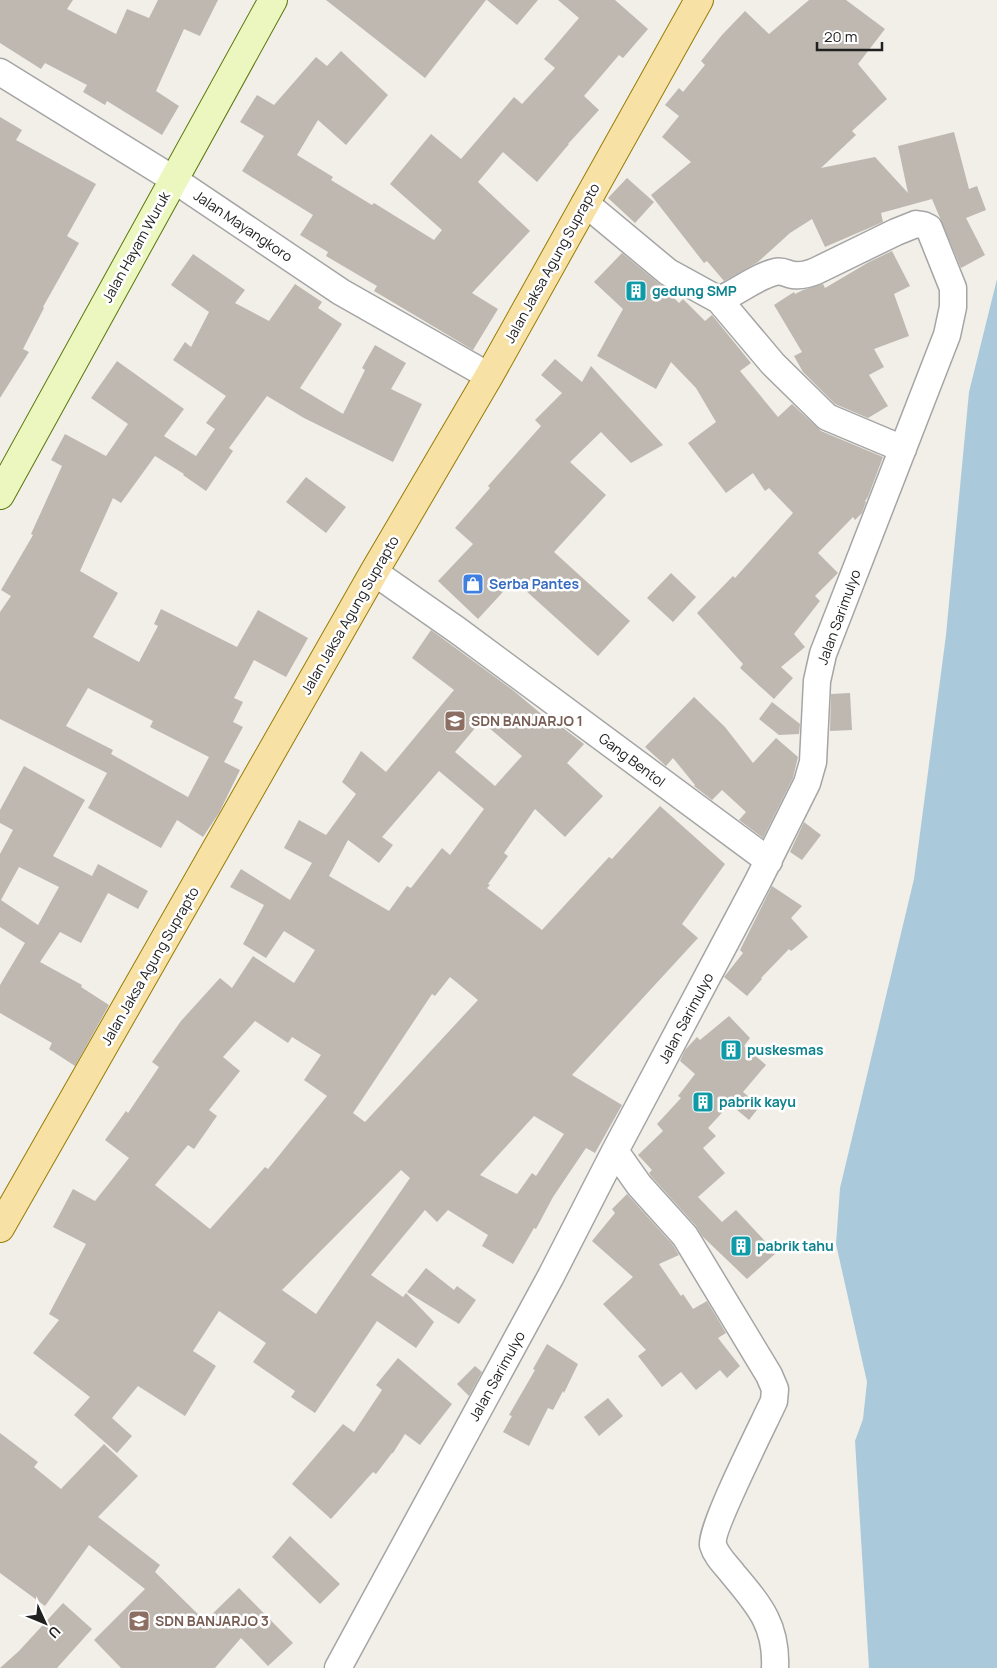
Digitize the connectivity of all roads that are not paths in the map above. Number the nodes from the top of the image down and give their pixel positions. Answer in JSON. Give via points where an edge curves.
{"nodes":[{"id":1,"x":273,"y":0,"type":"edge"},
{"id":2,"x":699,"y":0,"type":"edge"},
{"id":3,"x":0,"y":72,"type":"edge"},
{"id":4,"x":173,"y":179,"type":"junction"},
{"id":5,"x":585,"y":203,"type":"junction"},
{"id":6,"x":719,"y":300,"type":"junction"},
{"id":7,"x":489,"y":376,"type":"junction"},
{"id":8,"x":903,"y":449,"type":"junction"},
{"id":9,"x":0,"y":495,"type":"edge"},
{"id":10,"x":374,"y":572,"type":"junction"},
{"id":11,"x":768,"y":861,"type":"junction"},
{"id":12,"x":615,"y":1151,"type":"junction"},
{"id":13,"x":0,"y":1228,"type":"edge"},
{"id":14,"x":338,"y":1668,"type":"edge"},
{"id":15,"x":775,"y":1668,"type":"edge"}],
"edges":[{"from":1,"to":4,"type":"street","name":"Jalan Hayam Wuruk"},
{"from":2,"to":5,"type":"main road","name":"Jalan Jaksa Agung Suprapto"},
{"from":3,"to":4,"type":"street","name":"Jalan Mayangkoro"},
{"from":4,"to":7,"type":"street","name":"Jalan Mayangkoro","via":[[341,292]]},
{"from":4,"to":9,"type":"street","name":"Jalan Hayam Wuruk"},
{"from":5,"to":6,"type":"street","via":[[668,272]]},
{"from":5,"to":7,"type":"main road","name":"Jalan Jaksa Agung Suprapto"},
{"from":6,"to":8,"type":"street","via":[[773,364],[827,417]]},
{"from":6,"to":8,"type":"street","name":"Jalan Sarimulyo","via":[[765,275],[781,270],[792,275],[816,272],[916,224],[929,228],[952,288],[953,307],[947,335]]},
{"from":7,"to":10,"type":"main road","name":"Jalan Jaksa Agung Suprapto"},
{"from":8,"to":11,"type":"street","name":"Jalan Sarimulyo","via":[[824,654],[817,681],[813,762],[807,783]]},
{"from":10,"to":11,"type":"street","name":"Gang Bentol"},
{"from":10,"to":13,"type":"main road","name":"Jalan Jaksa Agung Suprapto"},
{"from":11,"to":12,"type":"street","name":"Jalan Sarimulyo"},
{"from":12,"to":14,"type":"street","name":"Jalan Sarimulyo","via":[[551,1276]]},
{"from":12,"to":15,"type":"street","via":[[639,1185],[685,1236],[776,1389],[774,1401],[718,1522],[713,1544],[719,1557],[759,1605],[770,1625],[776,1653]]}]}
